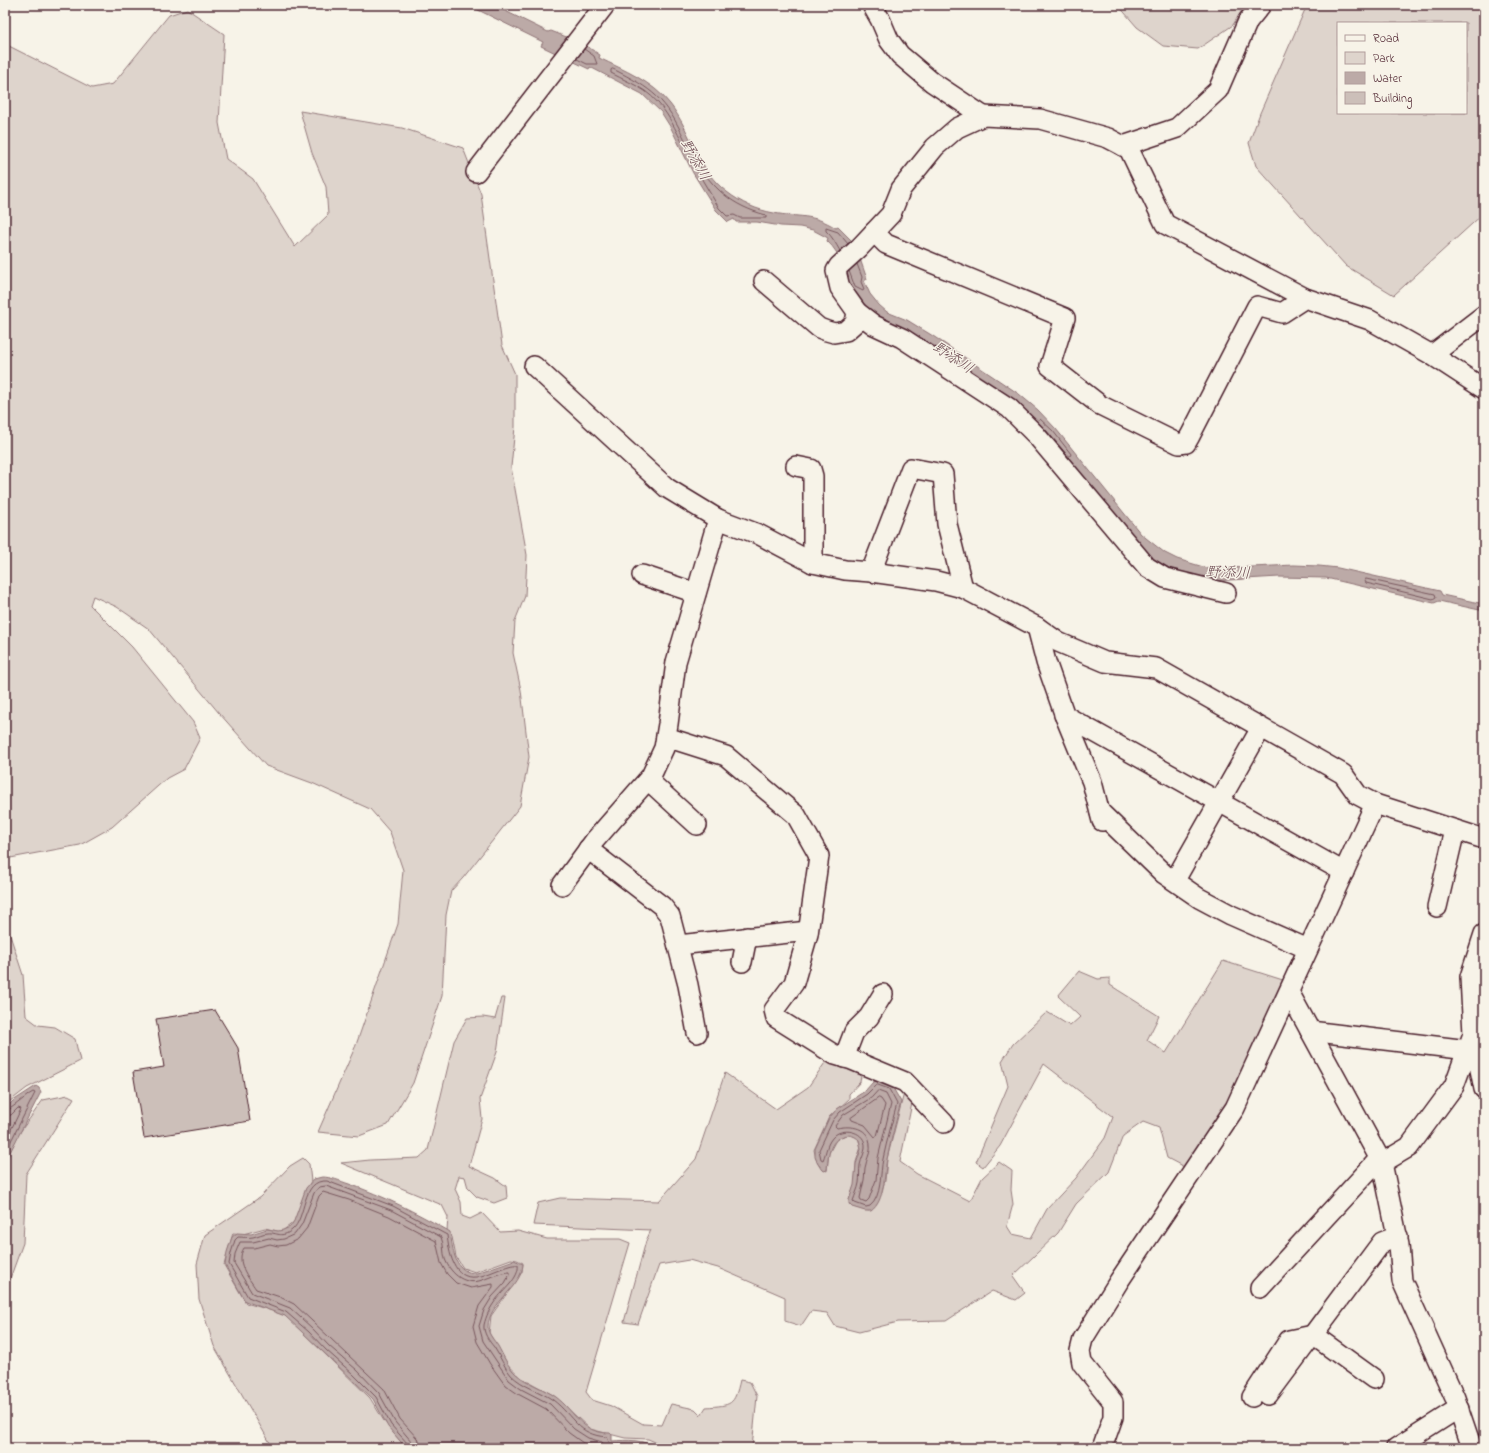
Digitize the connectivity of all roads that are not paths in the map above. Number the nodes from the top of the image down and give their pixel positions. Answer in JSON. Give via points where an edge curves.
{"nodes":[{"id":1,"x":605,"y":5,"type":"edge"},
{"id":2,"x":872,"y":5,"type":"edge"},
{"id":3,"x":1261,"y":5,"type":"edge"},
{"id":4,"x":983,"y":116,"type":"junction"},
{"id":5,"x":1122,"y":146,"type":"junction"},
{"id":6,"x":476,"y":172,"type":"dead end"},
{"id":7,"x":874,"y":232,"type":"junction"},
{"id":8,"x":764,"y":281,"type":"dead end"},
{"id":9,"x":1305,"y":298,"type":"junction"},
{"id":10,"x":857,"y":312,"type":"junction"},
{"id":11,"x":1484,"y":315,"type":"edge"},
{"id":12,"x":1432,"y":355,"type":"junction"},
{"id":13,"x":534,"y":366,"type":"dead end"},
{"id":14,"x":1484,"y":389,"type":"edge"},
{"id":15,"x":796,"y":466,"type":"dead end"},
{"id":16,"x":718,"y":519,"type":"junction"},
{"id":17,"x":813,"y":563,"type":"junction"},
{"id":18,"x":870,"y":572,"type":"junction"},
{"id":19,"x":642,"y":575,"type":"dead end"},
{"id":20,"x":963,"y":588,"type":"junction"},
{"id":21,"x":696,"y":593,"type":"junction"},
{"id":22,"x":1226,"y":593,"type":"dead end"},
{"id":23,"x":1037,"y":627,"type":"junction"},
{"id":24,"x":1064,"y":715,"type":"junction"},
{"id":25,"x":1261,"y":728,"type":"junction"},
{"id":26,"x":666,"y":737,"type":"junction"},
{"id":27,"x":648,"y":780,"type":"junction"},
{"id":28,"x":1219,"y":802,"type":"junction"},
{"id":29,"x":1375,"y":804,"type":"junction"},
{"id":30,"x":697,"y":825,"type":"dead end"},
{"id":31,"x":1455,"y":830,"type":"junction"},
{"id":32,"x":1484,"y":839,"type":"edge"},
{"id":33,"x":588,"y":849,"type":"junction"},
{"id":34,"x":1344,"y":872,"type":"junction"},
{"id":35,"x":1175,"y":880,"type":"junction"},
{"id":36,"x":562,"y":885,"type":"dead end"},
{"id":37,"x":1437,"y":907,"type":"dead end"},
{"id":38,"x":808,"y":931,"type":"junction"},
{"id":39,"x":1484,"y":934,"type":"edge"},
{"id":40,"x":747,"y":937,"type":"junction"},
{"id":41,"x":678,"y":945,"type":"junction"},
{"id":42,"x":1308,"y":949,"type":"junction"},
{"id":43,"x":742,"y":962,"type":"dead end"},
{"id":44,"x":1289,"y":992,"type":"junction"},
{"id":45,"x":883,"y":994,"type":"dead end"},
{"id":46,"x":1310,"y":1031,"type":"junction"},
{"id":47,"x":697,"y":1033,"type":"dead end"},
{"id":48,"x":1470,"y":1042,"type":"junction"},
{"id":49,"x":844,"y":1058,"type":"junction"},
{"id":50,"x":1483,"y":1078,"type":"edge"},
{"id":51,"x":944,"y":1123,"type":"dead end"},
{"id":52,"x":1380,"y":1161,"type":"junction"},
{"id":53,"x":1398,"y":1236,"type":"junction"},
{"id":54,"x":1260,"y":1288,"type":"dead end"},
{"id":55,"x":1313,"y":1335,"type":"junction"},
{"id":56,"x":1374,"y":1379,"type":"dead end"},
{"id":57,"x":1260,"y":1396,"type":"dead end"},
{"id":58,"x":1459,"y":1408,"type":"junction"},
{"id":59,"x":1102,"y":1448,"type":"edge"},
{"id":60,"x":1396,"y":1448,"type":"edge"},
{"id":61,"x":1472,"y":1448,"type":"edge"}],
"edges":[{"from":1,"to":6,"type":"street"},
{"from":2,"to":4,"type":"street","via":[[888,40],[900,55],[932,82]]},
{"from":3,"to":5,"type":"street","via":[[1248,21],[1218,90],[1177,128]]},
{"from":4,"to":5,"type":"street","via":[[1040,119],[1108,138]]},
{"from":4,"to":7,"type":"street","via":[[957,128],[935,147],[901,189],[891,214]]},
{"from":5,"to":9,"type":"street","via":[[1129,149],[1164,224]]},
{"from":7,"to":9,"type":"street","via":[[886,244],[1065,318],[1050,366],[1100,405],[1179,444],[1186,443],[1190,436],[1257,306],[1282,313]]},
{"from":7,"to":10,"type":"street","via":[[836,271],[840,288]]},
{"from":8,"to":10,"type":"street","via":[[819,328],[827,331],[846,331],[855,323]]},
{"from":9,"to":12,"type":"street","via":[[1370,320]]},
{"from":10,"to":22,"type":"street","via":[[874,325],[902,338],[1009,408],[1036,435],[1147,567],[1165,578]]},
{"from":11,"to":12,"type":"street"},
{"from":12,"to":14,"type":"street"},
{"from":13,"to":16,"type":"street","via":[[667,488]]},
{"from":15,"to":17,"type":"street","via":[[811,469],[813,476]]},
{"from":16,"to":17,"type":"street","via":[[758,534]]},
{"from":16,"to":21,"type":"street"},
{"from":17,"to":18,"type":"street"},
{"from":18,"to":20,"type":"street","via":[[936,581]]},
{"from":18,"to":20,"type":"street","via":[[910,468],[943,474],[948,524]]},
{"from":19,"to":21,"type":"street"},
{"from":20,"to":23,"type":"street"},
{"from":21,"to":26,"type":"street","via":[[676,662]]},
{"from":23,"to":24,"type":"street"},
{"from":23,"to":25,"type":"street","via":[[1058,642],[1105,662],[1156,668]]},
{"from":24,"to":28,"type":"street"},
{"from":24,"to":35,"type":"street","via":[[1092,782],[1101,817],[1164,874]]},
{"from":25,"to":28,"type":"street"},
{"from":25,"to":29,"type":"street","via":[[1343,774],[1358,795]]},
{"from":26,"to":27,"type":"street","via":[[664,748]]},
{"from":26,"to":38,"type":"street","via":[[726,756],[796,815],[819,856]]},
{"from":27,"to":30,"type":"street"},
{"from":27,"to":33,"type":"street"},
{"from":28,"to":34,"type":"street"},
{"from":28,"to":35,"type":"street"},
{"from":29,"to":31,"type":"street"},
{"from":29,"to":34,"type":"street"},
{"from":31,"to":32,"type":"street"},
{"from":31,"to":37,"type":"street"},
{"from":33,"to":36,"type":"street"},
{"from":33,"to":41,"type":"street","via":[[662,906],[670,916]]},
{"from":34,"to":42,"type":"street"},
{"from":35,"to":42,"type":"street","via":[[1199,898],[1231,915]]},
{"from":38,"to":40,"type":"street"},
{"from":38,"to":49,"type":"street","via":[[794,983],[774,1010],[776,1018],[834,1055]]},
{"from":39,"to":48,"type":"street","via":[[1470,977]]},
{"from":40,"to":41,"type":"street"},
{"from":40,"to":43,"type":"street"},
{"from":41,"to":47,"type":"street"},
{"from":42,"to":44,"type":"street"},
{"from":44,"to":46,"type":"street"},
{"from":44,"to":59,"type":"street","via":[[1235,1108],[1083,1339],[1080,1351],[1082,1364],[1113,1402],[1113,1417]]},
{"from":45,"to":49,"type":"street","via":[[869,1018],[854,1032]]},
{"from":46,"to":48,"type":"street"},
{"from":46,"to":52,"type":"street"},
{"from":48,"to":50,"type":"street"},
{"from":48,"to":52,"type":"street","via":[[1454,1086],[1410,1147]]},
{"from":49,"to":51,"type":"street","via":[[904,1082]]},
{"from":52,"to":53,"type":"street"},
{"from":52,"to":54,"type":"street"},
{"from":53,"to":55,"type":"street","via":[[1382,1242]]},
{"from":53,"to":58,"type":"street","via":[[1402,1281]]},
{"from":55,"to":56,"type":"street"},
{"from":55,"to":57,"type":"street","via":[[1289,1340]]},
{"from":58,"to":60,"type":"street"},
{"from":58,"to":61,"type":"street"}]}
